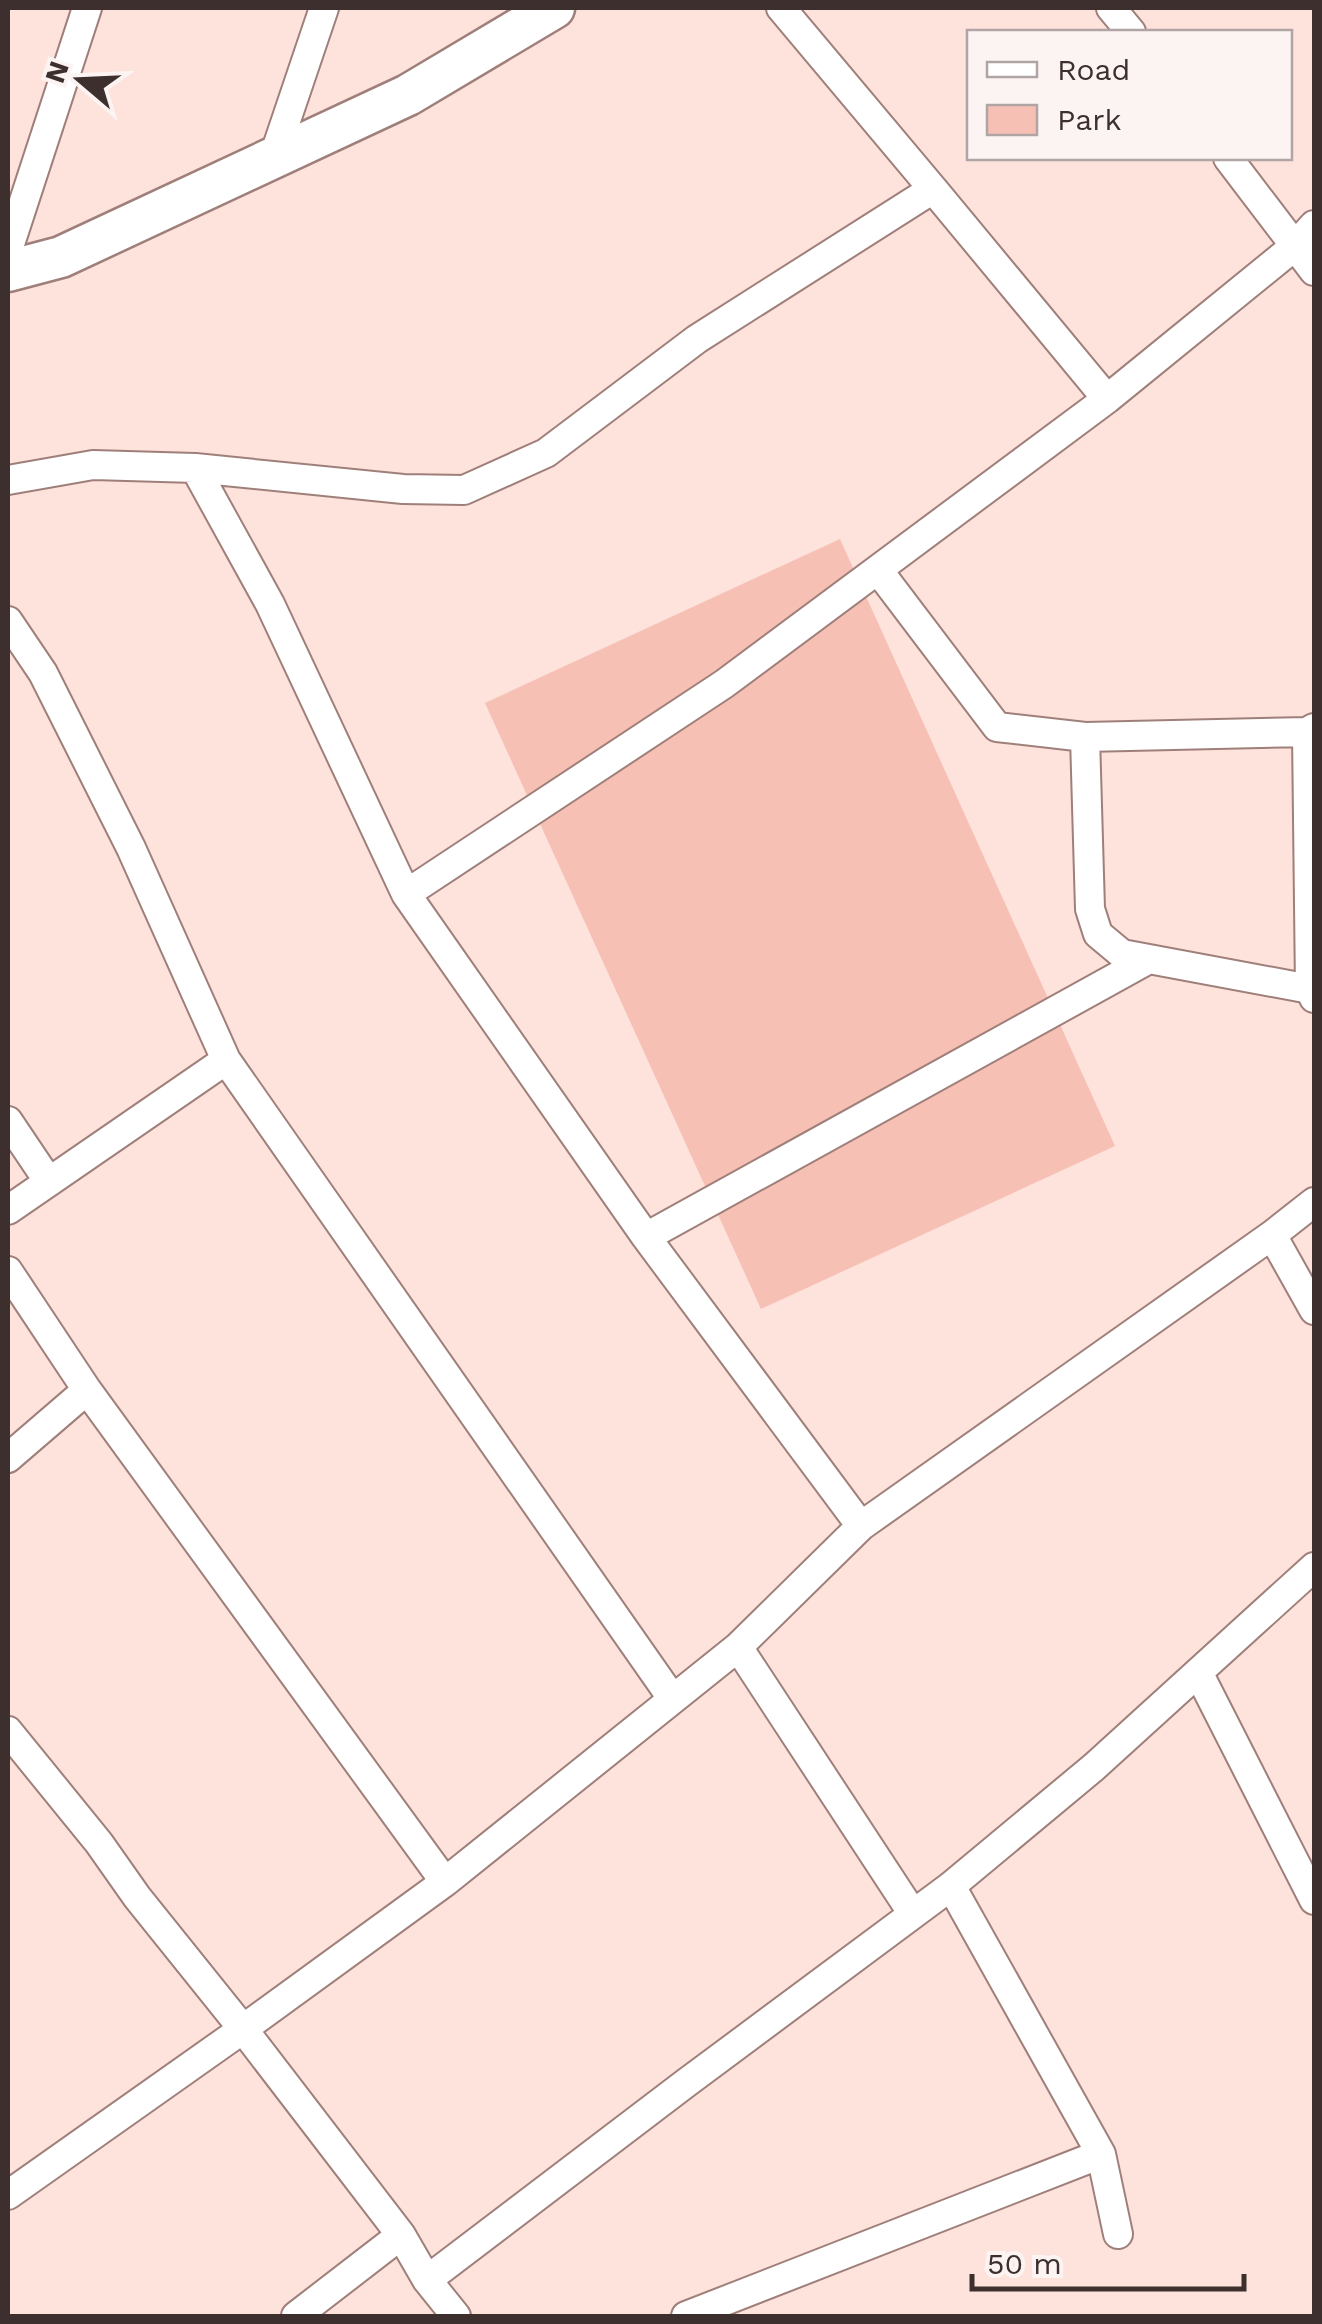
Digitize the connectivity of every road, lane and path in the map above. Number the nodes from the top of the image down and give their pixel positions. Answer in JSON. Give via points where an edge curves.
{"nodes":[{"id":1,"x":87,"y":8,"type":"edge"},
{"id":2,"x":324,"y":8,"type":"edge"},
{"id":3,"x":554,"y":8,"type":"edge"},
{"id":4,"x":782,"y":8,"type":"edge"},
{"id":5,"x":1112,"y":8,"type":"edge"},
{"id":6,"x":1130,"y":30,"type":"edge"},
{"id":7,"x":273,"y":158,"type":"junction"},
{"id":8,"x":1230,"y":160,"type":"edge"},
{"id":9,"x":932,"y":189,"type":"junction"},
{"id":10,"x":1305,"y":235,"type":"edge"},
{"id":11,"x":8,"y":250,"type":"edge"},
{"id":12,"x":8,"y":271,"type":"edge"},
{"id":13,"x":1314,"y":271,"type":"edge"},
{"id":14,"x":1106,"y":399,"type":"junction"},
{"id":15,"x":195,"y":468,"type":"junction"},
{"id":16,"x":8,"y":480,"type":"edge"},
{"id":17,"x":878,"y":570,"type":"junction"},
{"id":18,"x":8,"y":621,"type":"edge"},
{"id":19,"x":1310,"y":730,"type":"edge"},
{"id":20,"x":1085,"y":737,"type":"junction"},
{"id":21,"x":406,"y":894,"type":"junction"},
{"id":22,"x":1149,"y":959,"type":"junction"},
{"id":23,"x":1312,"y":993,"type":"edge"},
{"id":24,"x":226,"y":1060,"type":"junction"},
{"id":25,"x":8,"y":1121,"type":"edge"},
{"id":26,"x":49,"y":1182,"type":"junction"},
{"id":27,"x":1314,"y":1202,"type":"edge"},
{"id":28,"x":8,"y":1210,"type":"edge"},
{"id":29,"x":1272,"y":1235,"type":"junction"},
{"id":30,"x":646,"y":1237,"type":"junction"},
{"id":31,"x":8,"y":1271,"type":"edge"},
{"id":32,"x":1314,"y":1310,"type":"edge"},
{"id":33,"x":87,"y":1390,"type":"junction"},
{"id":34,"x":8,"y":1458,"type":"edge"},
{"id":35,"x":861,"y":1526,"type":"junction"},
{"id":36,"x":1314,"y":1567,"type":"edge"},
{"id":37,"x":738,"y":1647,"type":"junction"},
{"id":38,"x":1198,"y":1674,"type":"junction"},
{"id":39,"x":672,"y":1698,"type":"junction"},
{"id":40,"x":8,"y":1732,"type":"edge"},
{"id":41,"x":444,"y":1882,"type":"junction"},
{"id":42,"x":951,"y":1886,"type":"junction"},
{"id":43,"x":1314,"y":1900,"type":"edge"},
{"id":44,"x":913,"y":1914,"type":"junction"},
{"id":45,"x":243,"y":2030,"type":"junction"},
{"id":46,"x":1101,"y":2154,"type":"junction"},
{"id":47,"x":8,"y":2194,"type":"edge"},
{"id":48,"x":1118,"y":2234,"type":"dead end"},
{"id":49,"x":402,"y":2236,"type":"junction"},
{"id":50,"x":427,"y":2280,"type":"junction"},
{"id":51,"x":296,"y":2316,"type":"edge"},
{"id":52,"x":456,"y":2316,"type":"edge"},
{"id":53,"x":686,"y":2316,"type":"edge"}],
"edges":[{"from":1,"to":11,"type":"street"},
{"from":2,"to":7,"type":"street"},
{"from":3,"to":7,"type":"street","via":[[408,96]]},
{"from":4,"to":9,"type":"street"},
{"from":5,"to":6,"type":"street"},
{"from":7,"to":12,"type":"street","via":[[61,257]]},
{"from":8,"to":10,"type":"street"},
{"from":9,"to":14,"type":"street"},
{"from":9,"to":15,"type":"street","via":[[697,339],[546,453],[464,490]]},
{"from":10,"to":13,"type":"street"},
{"from":10,"to":14,"type":"street"},
{"from":14,"to":17,"type":"street"},
{"from":15,"to":16,"type":"street","via":[[94,465]]},
{"from":15,"to":21,"type":"street","via":[[270,604]]},
{"from":17,"to":20,"type":"street","via":[[997,728]]},
{"from":17,"to":21,"type":"street","via":[[724,684]]},
{"from":18,"to":24,"type":"street","via":[[43,673],[131,848]]},
{"from":19,"to":20,"type":"street"},
{"from":19,"to":23,"type":"street"},
{"from":20,"to":22,"type":"street","via":[[1090,908],[1098,934],[1122,954]]},
{"from":21,"to":30,"type":"street"},
{"from":22,"to":23,"type":"street"},
{"from":22,"to":30,"type":"street"},
{"from":24,"to":26,"type":"street"},
{"from":24,"to":39,"type":"street"},
{"from":25,"to":26,"type":"street"},
{"from":26,"to":28,"type":"street"},
{"from":27,"to":29,"type":"street"},
{"from":29,"to":32,"type":"street"},
{"from":29,"to":35,"type":"street"},
{"from":30,"to":35,"type":"street"},
{"from":31,"to":33,"type":"street"},
{"from":33,"to":34,"type":"street"},
{"from":33,"to":41,"type":"street"},
{"from":35,"to":37,"type":"street"},
{"from":36,"to":38,"type":"street"},
{"from":37,"to":39,"type":"street"},
{"from":37,"to":44,"type":"street"},
{"from":38,"to":42,"type":"street"},
{"from":38,"to":43,"type":"street"},
{"from":39,"to":41,"type":"street"},
{"from":40,"to":45,"type":"street"},
{"from":41,"to":45,"type":"street"},
{"from":42,"to":44,"type":"street"},
{"from":42,"to":46,"type":"street"},
{"from":44,"to":50,"type":"street"},
{"from":45,"to":47,"type":"street"},
{"from":45,"to":49,"type":"street"},
{"from":46,"to":48,"type":"street"},
{"from":46,"to":53,"type":"street"},
{"from":49,"to":50,"type":"street"},
{"from":49,"to":51,"type":"street"},
{"from":50,"to":52,"type":"street"}]}
